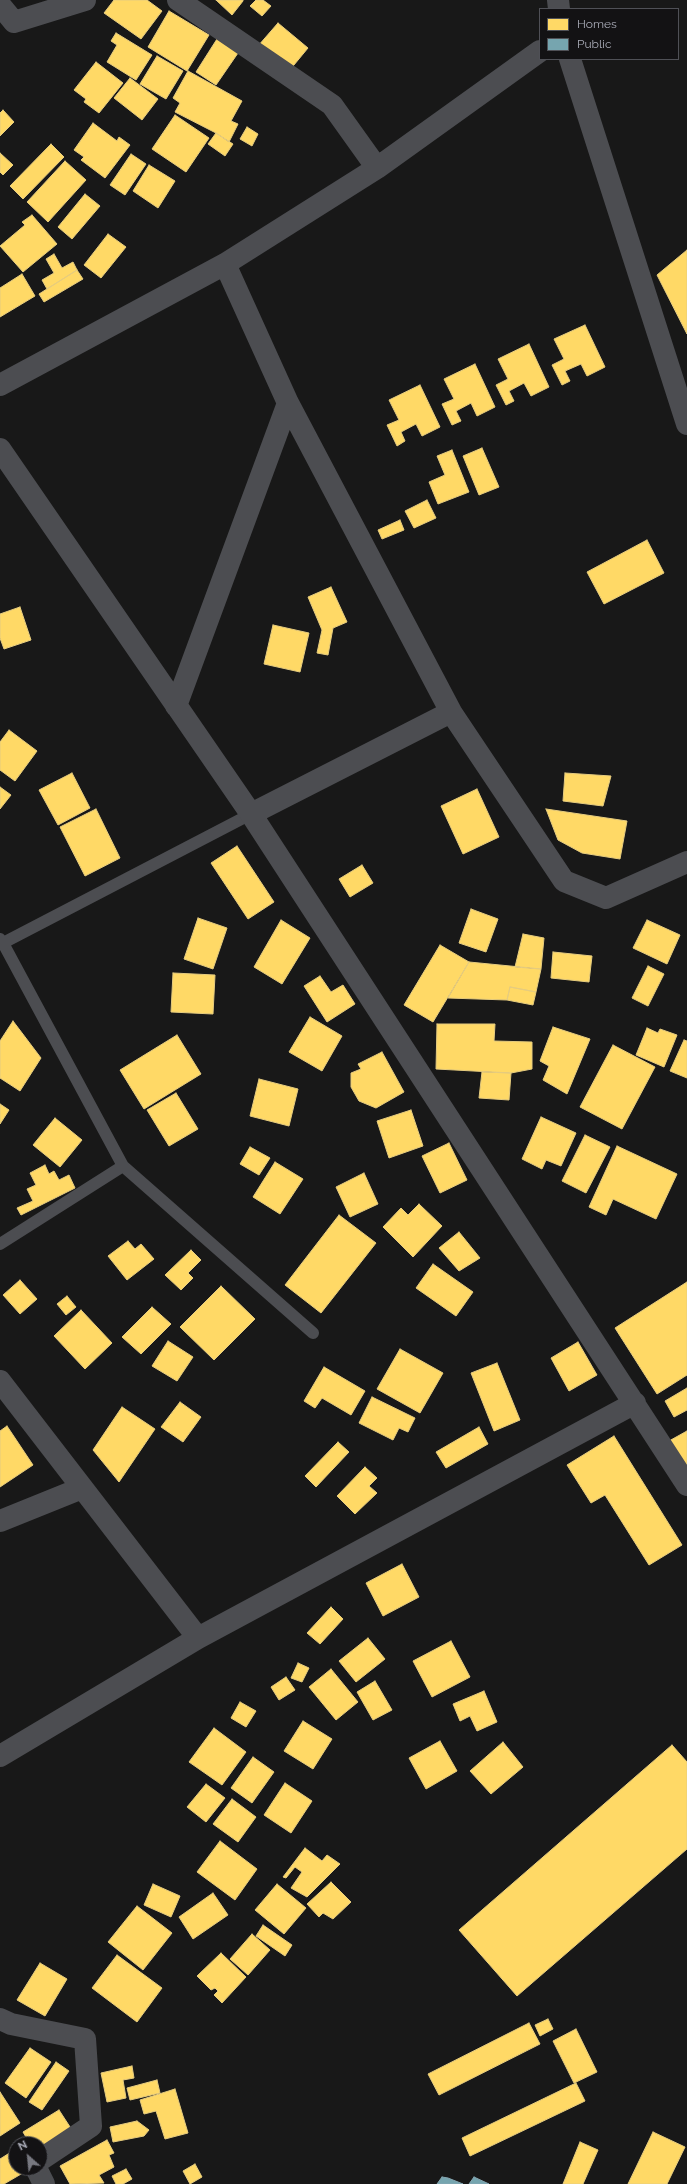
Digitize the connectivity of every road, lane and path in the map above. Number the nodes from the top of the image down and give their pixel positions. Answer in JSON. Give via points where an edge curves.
{"nodes":[{"id":1,"x":85,"y":0,"type":"edge"},
{"id":2,"x":178,"y":0,"type":"edge"},
{"id":3,"x":0,"y":5,"type":"edge"},
{"id":4,"x":539,"y":52,"type":"edge"},
{"id":5,"x":570,"y":60,"type":"edge"},
{"id":6,"x":377,"y":168,"type":"junction"},
{"id":7,"x":225,"y":264,"type":"junction"},
{"id":8,"x":0,"y":384,"type":"edge"},
{"id":9,"x":288,"y":403,"type":"junction"},
{"id":10,"x":687,"y":424,"type":"edge"},
{"id":11,"x":0,"y":450,"type":"edge"},
{"id":12,"x":176,"y":706,"type":"junction"},
{"id":13,"x":451,"y":712,"type":"junction"},
{"id":14,"x":251,"y":814,"type":"junction"},
{"id":15,"x":687,"y":862,"type":"edge"},
{"id":16,"x":2,"y":941,"type":"edge"},
{"id":17,"x":122,"y":1166,"type":"junction"},
{"id":18,"x":0,"y":1244,"type":"edge"},
{"id":19,"x":313,"y":1333,"type":"dead end"},
{"id":20,"x":0,"y":1381,"type":"edge"},
{"id":21,"x":635,"y":1403,"type":"junction"},
{"id":22,"x":687,"y":1485,"type":"edge"},
{"id":23,"x":82,"y":1488,"type":"junction"},
{"id":24,"x":0,"y":1521,"type":"edge"},
{"id":25,"x":198,"y":1638,"type":"junction"},
{"id":26,"x":0,"y":1756,"type":"edge"},
{"id":27,"x":0,"y":2019,"type":"edge"},
{"id":28,"x":48,"y":2155,"type":"edge"}],
"edges":[{"from":1,"to":3,"type":"street","via":[[14,22]]},
{"from":2,"to":6,"type":"street","via":[[332,105]]},
{"from":4,"to":6,"type":"street"},
{"from":5,"to":10,"type":"street"},
{"from":6,"to":7,"type":"street"},
{"from":7,"to":8,"type":"street"},
{"from":7,"to":9,"type":"street"},
{"from":9,"to":12,"type":"street"},
{"from":9,"to":13,"type":"street"},
{"from":11,"to":12,"type":"street"},
{"from":12,"to":14,"type":"street"},
{"from":13,"to":14,"type":"street"},
{"from":13,"to":15,"type":"street","via":[[564,881],[606,898]]},
{"from":14,"to":16,"type":"lane"},
{"from":14,"to":21,"type":"street"},
{"from":16,"to":17,"type":"lane"},
{"from":17,"to":18,"type":"lane"},
{"from":17,"to":19,"type":"lane"},
{"from":20,"to":23,"type":"street"},
{"from":21,"to":22,"type":"street"},
{"from":21,"to":25,"type":"street"},
{"from":23,"to":24,"type":"street"},
{"from":23,"to":25,"type":"street"},
{"from":25,"to":26,"type":"street"},
{"from":27,"to":28,"type":"street","via":[[11,2024],[85,2039],[91,2126]]}]}
